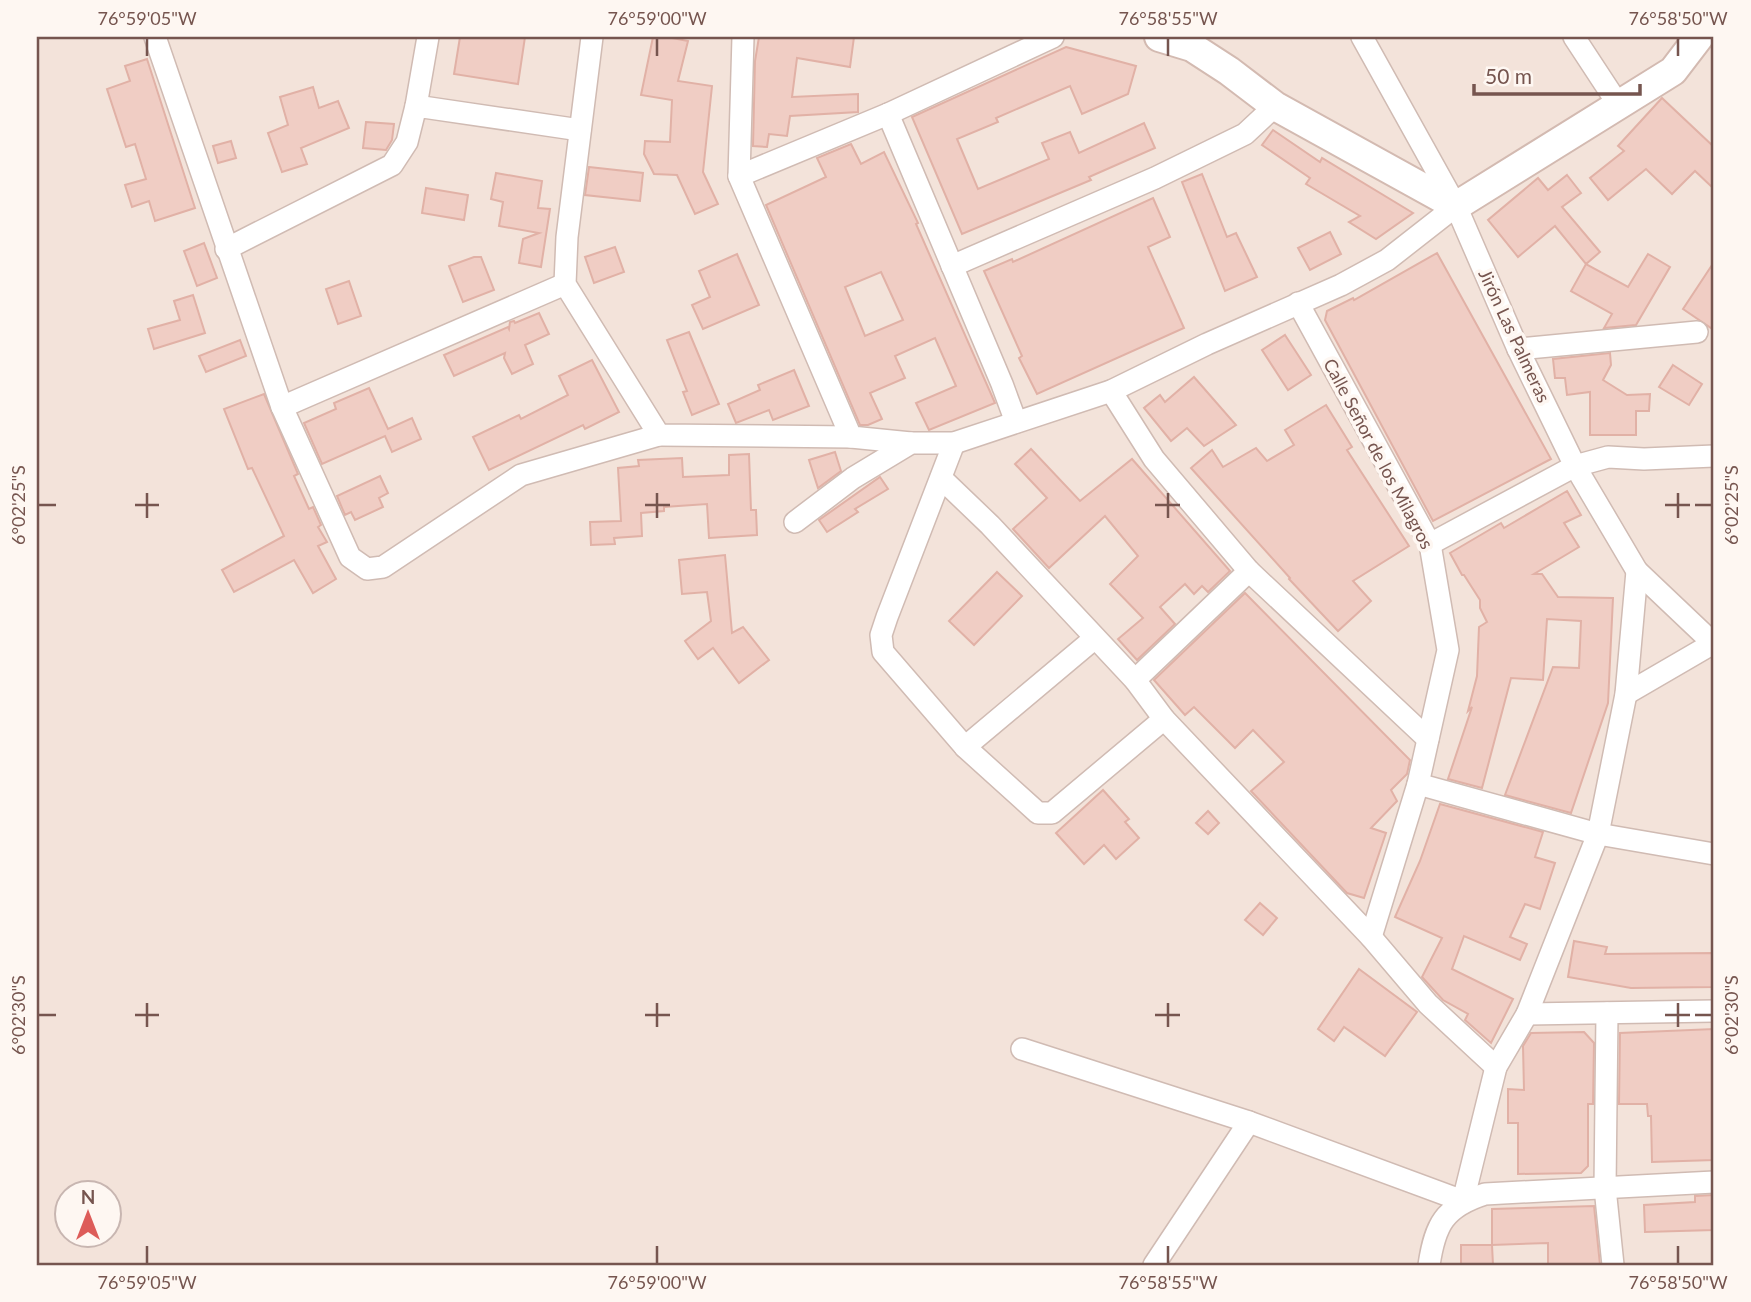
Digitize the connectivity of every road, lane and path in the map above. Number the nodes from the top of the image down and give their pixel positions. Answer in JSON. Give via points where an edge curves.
{"nodes":[{"id":1,"x":155,"y":37,"type":"edge"},
{"id":2,"x":428,"y":37,"type":"edge"},
{"id":3,"x":592,"y":37,"type":"edge"},
{"id":4,"x":741,"y":37,"type":"edge"},
{"id":5,"x":1053,"y":37,"type":"edge"},
{"id":6,"x":1159,"y":37,"type":"edge"},
{"id":7,"x":1362,"y":37,"type":"edge"},
{"id":8,"x":1574,"y":37,"type":"edge"},
{"id":9,"x":1699,"y":37,"type":"edge"},
{"id":10,"x":1618,"y":104,"type":"junction"},
{"id":11,"x":416,"y":106,"type":"junction"},
{"id":12,"x":1275,"y":106,"type":"junction"},
{"id":13,"x":888,"y":114,"type":"junction"},
{"id":14,"x":580,"y":130,"type":"junction"},
{"id":15,"x":739,"y":176,"type":"junction"},
{"id":16,"x":1456,"y":206,"type":"junction"},
{"id":17,"x":226,"y":250,"type":"junction"},
{"id":18,"x":953,"y":266,"type":"junction"},
{"id":19,"x":565,"y":284,"type":"junction"},
{"id":20,"x":1298,"y":303,"type":"junction"},
{"id":21,"x":1697,"y":332,"type":"dead end"},
{"id":22,"x":1518,"y":349,"type":"junction"},
{"id":23,"x":1111,"y":391,"type":"junction"},
{"id":24,"x":282,"y":407,"type":"junction"},
{"id":25,"x":1016,"y":422,"type":"junction"},
{"id":26,"x":659,"y":435,"type":"junction"},
{"id":27,"x":851,"y":437,"type":"junction"},
{"id":28,"x":911,"y":443,"type":"junction"},
{"id":29,"x":954,"y":443,"type":"junction"},
{"id":30,"x":1714,"y":456,"type":"edge"},
{"id":31,"x":1575,"y":466,"type":"junction"},
{"id":32,"x":941,"y":478,"type":"junction"},
{"id":33,"x":795,"y":522,"type":"dead end"},
{"id":34,"x":1430,"y":544,"type":"junction"},
{"id":35,"x":1249,"y":570,"type":"junction"},
{"id":36,"x":1637,"y":571,"type":"junction"},
{"id":37,"x":1095,"y":638,"type":"junction"},
{"id":38,"x":1713,"y":644,"type":"edge"},
{"id":39,"x":1135,"y":680,"type":"junction"},
{"id":40,"x":1626,"y":694,"type":"junction"},
{"id":41,"x":1164,"y":719,"type":"junction"},
{"id":42,"x":1428,"y":739,"type":"junction"},
{"id":43,"x":965,"y":747,"type":"junction"},
{"id":44,"x":1418,"y":784,"type":"junction"},
{"id":45,"x":1598,"y":834,"type":"junction"},
{"id":46,"x":1714,"y":854,"type":"edge"},
{"id":47,"x":1371,"y":937,"type":"junction"},
{"id":48,"x":1714,"y":1011,"type":"edge"},
{"id":49,"x":1607,"y":1013,"type":"junction"},
{"id":50,"x":1527,"y":1014,"type":"junction"},
{"id":51,"x":1022,"y":1049,"type":"dead end"},
{"id":52,"x":1496,"y":1067,"type":"junction"},
{"id":53,"x":1249,"y":1122,"type":"junction"},
{"id":54,"x":1714,"y":1182,"type":"edge"},
{"id":55,"x":1605,"y":1188,"type":"junction"},
{"id":56,"x":1463,"y":1201,"type":"junction"},
{"id":57,"x":1154,"y":1265,"type":"edge"},
{"id":58,"x":1429,"y":1265,"type":"edge"},
{"id":59,"x":1613,"y":1265,"type":"edge"}],
"edges":[{"from":1,"to":17,"type":"street"},
{"from":2,"to":11,"type":"street"},
{"from":3,"to":14,"type":"street"},
{"from":4,"to":15,"type":"street"},
{"from":5,"to":13,"type":"street"},
{"from":6,"to":12,"type":"main road","via":[[1192,47]]},
{"from":7,"to":16,"type":"street","name":"Jirón Las Palmeras"},
{"from":8,"to":10,"type":"street"},
{"from":9,"to":10,"type":"main road","via":[[1674,71]]},
{"from":10,"to":16,"type":"main road"},
{"from":11,"to":14,"type":"street"},
{"from":11,"to":17,"type":"street","via":[[407,142],[392,165]]},
{"from":12,"to":16,"type":"main road"},
{"from":12,"to":18,"type":"street","via":[[1245,134]]},
{"from":13,"to":15,"type":"street"},
{"from":13,"to":18,"type":"street"},
{"from":14,"to":19,"type":"street"},
{"from":15,"to":27,"type":"street"},
{"from":16,"to":20,"type":"street","via":[[1387,260]]},
{"from":16,"to":22,"type":"street","name":"Jirón Las Palmeras"},
{"from":17,"to":24,"type":"street"},
{"from":18,"to":25,"type":"street"},
{"from":19,"to":24,"type":"street"},
{"from":19,"to":26,"type":"street"},
{"from":20,"to":23,"type":"street"},
{"from":20,"to":34,"type":"street","name":"Calle Señor de los Milagros"},
{"from":21,"to":22,"type":"street"},
{"from":22,"to":31,"type":"street","name":"Jirón Las Palmeras"},
{"from":23,"to":25,"type":"street"},
{"from":23,"to":35,"type":"street","via":[[1154,459]]},
{"from":24,"to":26,"type":"street","via":[[350,556],[367,569],[383,567],[520,475]]},
{"from":25,"to":29,"type":"street"},
{"from":26,"to":27,"type":"street"},
{"from":27,"to":28,"type":"street"},
{"from":28,"to":29,"type":"street"},
{"from":28,"to":33,"type":"street","via":[[853,478]]},
{"from":29,"to":32,"type":"street"},
{"from":30,"to":31,"type":"street","via":[[1608,457]]},
{"from":31,"to":34,"type":"street"},
{"from":31,"to":36,"type":"street","name":"Jirón Las Palmeras"},
{"from":32,"to":37,"type":"street"},
{"from":32,"to":43,"type":"street","via":[[881,635],[883,652]]},
{"from":34,"to":42,"type":"street","name":"Calle Señor de los Milagros","via":[[1448,650]]},
{"from":35,"to":39,"type":"street"},
{"from":35,"to":42,"type":"street"},
{"from":36,"to":38,"type":"street","name":"Jirón Las Palmeras"},
{"from":36,"to":40,"type":"street"},
{"from":37,"to":39,"type":"street"},
{"from":37,"to":43,"type":"street"},
{"from":38,"to":40,"type":"street"},
{"from":39,"to":41,"type":"street"},
{"from":40,"to":45,"type":"street"},
{"from":41,"to":43,"type":"street","via":[[1052,813],[1045,814],[1038,813]]},
{"from":41,"to":47,"type":"street"},
{"from":42,"to":44,"type":"street","name":"Calle Señor de los Milagros"},
{"from":44,"to":45,"type":"street"},
{"from":44,"to":47,"type":"street","name":"Calle Señor de los Milagros"},
{"from":45,"to":46,"type":"street"},
{"from":45,"to":50,"type":"street"},
{"from":47,"to":52,"type":"street","via":[[1428,1004]]},
{"from":48,"to":49,"type":"street"},
{"from":49,"to":50,"type":"street"},
{"from":49,"to":55,"type":"street"},
{"from":50,"to":52,"type":"street"},
{"from":51,"to":53,"type":"street"},
{"from":52,"to":56,"type":"street"},
{"from":53,"to":56,"type":"street"},
{"from":53,"to":57,"type":"street"},
{"from":54,"to":55,"type":"street"},
{"from":55,"to":56,"type":"street","via":[[1485,1194]]},
{"from":55,"to":59,"type":"street"},
{"from":56,"to":58,"type":"street","via":[[1437,1227]]}]}
